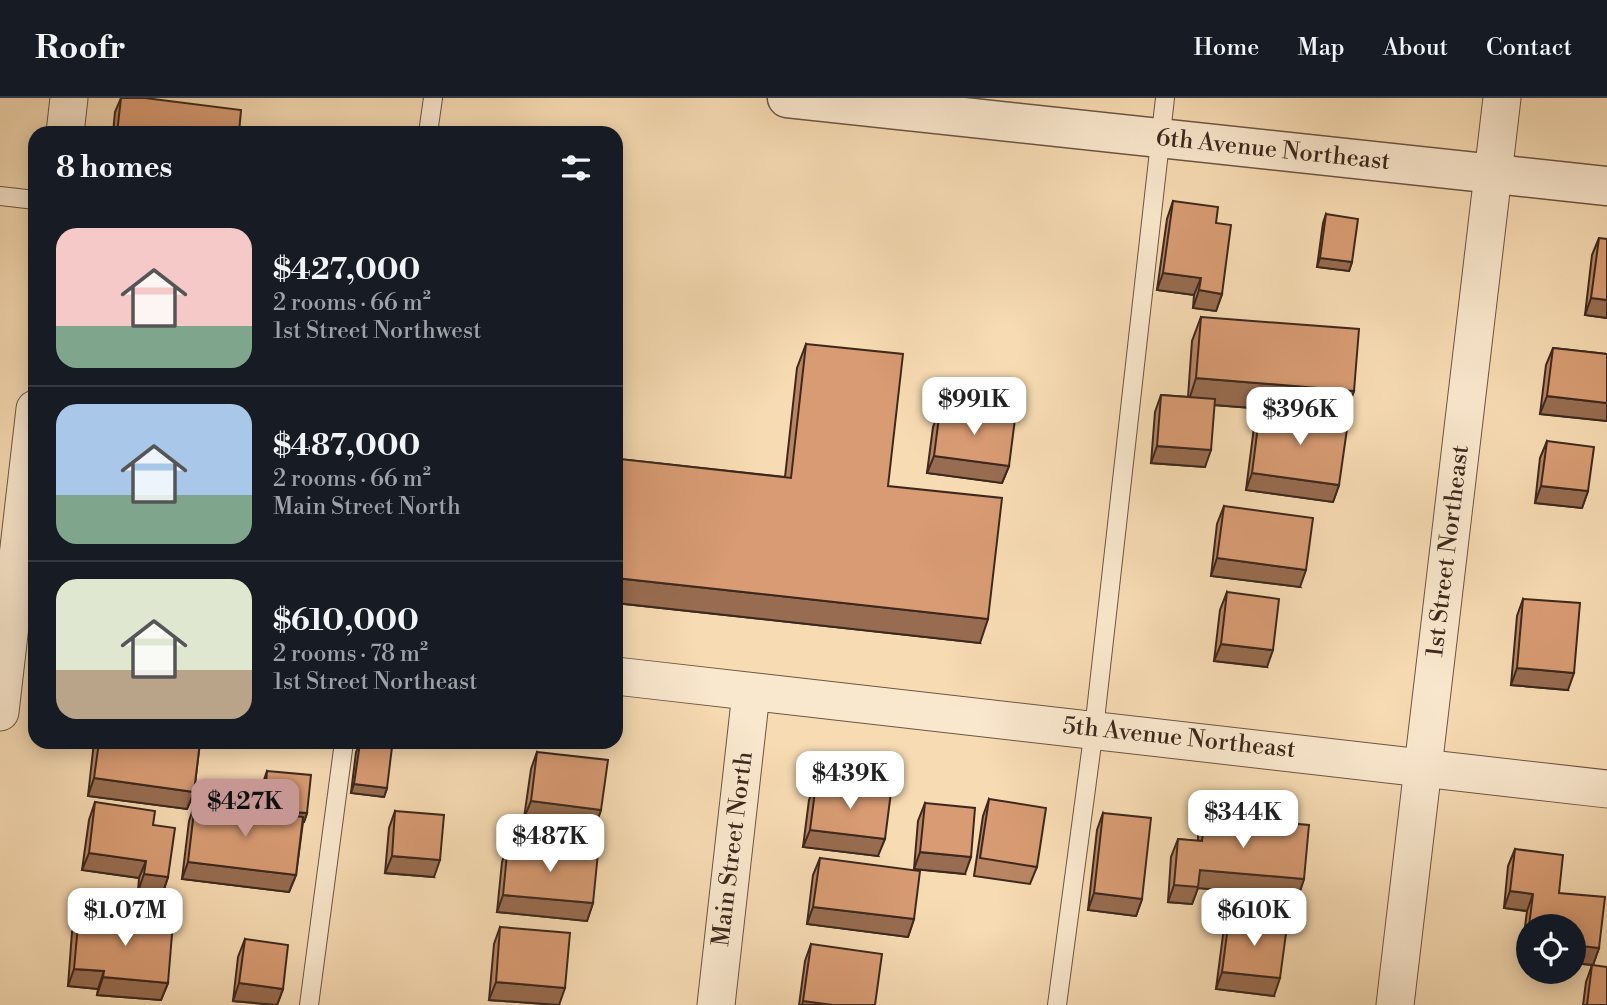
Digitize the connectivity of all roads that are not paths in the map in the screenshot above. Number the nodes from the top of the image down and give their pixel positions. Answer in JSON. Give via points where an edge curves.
{"nodes":[{"id":1,"x":69,"y":98,"type":"edge"},
{"id":2,"x":433,"y":98,"type":"edge"},
{"id":3,"x":786,"y":98,"type":"edge"},
{"id":4,"x":1166,"y":98,"type":"edge"},
{"id":5,"x":1502,"y":98,"type":"edge"},
{"id":6,"x":858,"y":102,"type":"edge"},
{"id":7,"x":939,"y":106,"type":"edge"},
{"id":8,"x":66,"y":126,"type":"edge"},
{"id":9,"x":429,"y":126,"type":"edge"},
{"id":10,"x":1161,"y":137,"type":"junction"},
{"id":11,"x":1494,"y":175,"type":"junction"},
{"id":12,"x":1607,"y":186,"type":"edge"},
{"id":13,"x":0,"y":196,"type":"edge"},
{"id":14,"x":28,"y":199,"type":"edge"},
{"id":15,"x":28,"y":476,"type":"edge"},
{"id":16,"x":17,"y":580,"type":"edge"},
{"id":17,"x":623,"y":677,"type":"edge"},
{"id":18,"x":751,"y":693,"type":"junction"},
{"id":19,"x":0,"y":712,"type":"edge"},
{"id":20,"x":1094,"y":729,"type":"junction"},
{"id":21,"x":343,"y":749,"type":"edge"},
{"id":22,"x":1422,"y":766,"type":"junction"},
{"id":23,"x":1607,"y":789,"type":"edge"},
{"id":24,"x":309,"y":1005,"type":"edge"},
{"id":25,"x":716,"y":1005,"type":"edge"},
{"id":26,"x":1057,"y":1005,"type":"edge"},
{"id":27,"x":1395,"y":1005,"type":"edge"}],
"edges":[{"from":1,"to":8,"type":"street"},
{"from":2,"to":9,"type":"lane"},
{"from":3,"to":6,"type":"street","name":"6th Avenue Northeast"},
{"from":4,"to":10,"type":"lane"},
{"from":5,"to":11,"type":"street","name":"1st Street Northeast"},
{"from":6,"to":7,"type":"street","name":"6th Avenue Northeast"},
{"from":7,"to":10,"type":"street","name":"6th Avenue Northeast"},
{"from":10,"to":11,"type":"street","name":"6th Avenue Northeast"},
{"from":10,"to":20,"type":"lane"},
{"from":11,"to":12,"type":"street","name":"6th Avenue Northeast"},
{"from":11,"to":22,"type":"street","name":"1st Street Northeast"},
{"from":13,"to":14,"type":"lane"},
{"from":15,"to":16,"type":"street"},
{"from":16,"to":19,"type":"street"},
{"from":17,"to":18,"type":"street","name":"5th Avenue Northeast"},
{"from":18,"to":20,"type":"street","name":"5th Avenue Northeast"},
{"from":18,"to":25,"type":"street","name":"Main Street North"},
{"from":20,"to":22,"type":"street","name":"5th Avenue Northeast"},
{"from":20,"to":26,"type":"lane"},
{"from":21,"to":24,"type":"lane"},
{"from":22,"to":23,"type":"street","name":"5th Avenue Northeast"},
{"from":22,"to":27,"type":"street","name":"1st Street Northeast"}]}
